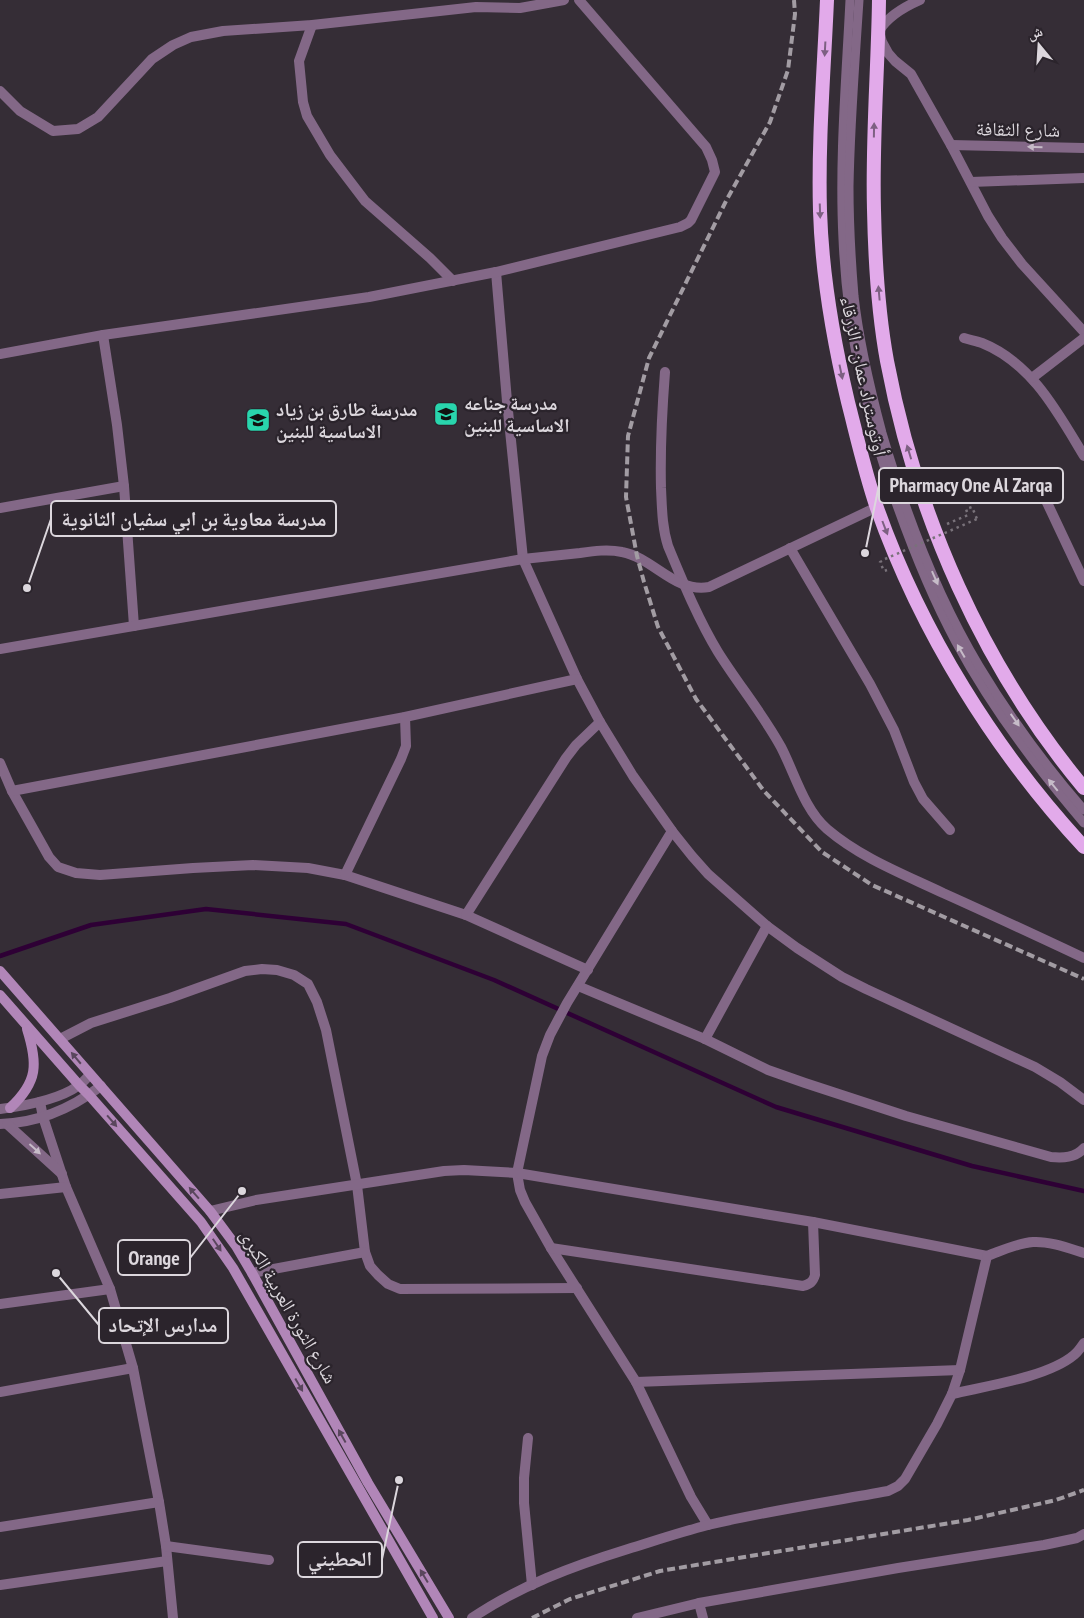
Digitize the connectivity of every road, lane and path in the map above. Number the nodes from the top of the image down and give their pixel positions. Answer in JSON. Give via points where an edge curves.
{"nodes":[{"id":1,"x":564,"y":0,"type":"edge"},
{"id":2,"x":579,"y":0,"type":"edge"},
{"id":3,"x":827,"y":0,"type":"edge"},
{"id":4,"x":850,"y":0,"type":"edge"},
{"id":5,"x":859,"y":0,"type":"edge"},
{"id":6,"x":879,"y":0,"type":"edge"},
{"id":7,"x":920,"y":0,"type":"edge"},
{"id":8,"x":312,"y":25,"type":"junction"},
{"id":9,"x":879,"y":31,"type":"junction"},
{"id":10,"x":0,"y":90,"type":"edge"},
{"id":11,"x":951,"y":144,"type":"junction"},
{"id":12,"x":1084,"y":148,"type":"edge"},
{"id":13,"x":1084,"y":178,"type":"edge"},
{"id":14,"x":971,"y":182,"type":"junction"},
{"id":15,"x":496,"y":272,"type":"junction"},
{"id":16,"x":453,"y":281,"type":"junction"},
{"id":17,"x":1084,"y":332,"type":"edge"},
{"id":18,"x":103,"y":335,"type":"junction"},
{"id":19,"x":964,"y":338,"type":"dead end"},
{"id":20,"x":1084,"y":338,"type":"edge"},
{"id":21,"x":0,"y":354,"type":"edge"},
{"id":22,"x":665,"y":372,"type":"dead end"},
{"id":23,"x":1032,"y":378,"type":"junction"},
{"id":24,"x":1084,"y":456,"type":"edge"},
{"id":25,"x":124,"y":486,"type":"junction"},
{"id":26,"x":1042,"y":492,"type":"dead end"},
{"id":27,"x":877,"y":507,"type":"junction"},
{"id":28,"x":0,"y":508,"type":"edge"},
{"id":29,"x":934,"y":530,"type":"junction"},
{"id":30,"x":790,"y":548,"type":"junction"},
{"id":31,"x":523,"y":559,"type":"junction"},
{"id":32,"x":884,"y":572,"type":"dead end"},
{"id":33,"x":1084,"y":581,"type":"edge"},
{"id":34,"x":684,"y":585,"type":"junction"},
{"id":35,"x":134,"y":626,"type":"junction"},
{"id":36,"x":0,"y":649,"type":"edge"},
{"id":37,"x":577,"y":679,"type":"junction"},
{"id":38,"x":405,"y":717,"type":"junction"},
{"id":39,"x":600,"y":722,"type":"junction"},
{"id":40,"x":0,"y":763,"type":"edge"},
{"id":41,"x":1084,"y":788,"type":"edge"},
{"id":42,"x":12,"y":792,"type":"junction"},
{"id":43,"x":1084,"y":810,"type":"edge"},
{"id":44,"x":1084,"y":823,"type":"edge"},
{"id":45,"x":950,"y":830,"type":"dead end"},
{"id":46,"x":672,"y":831,"type":"junction"},
{"id":47,"x":1084,"y":848,"type":"edge"},
{"id":48,"x":345,"y":875,"type":"junction"},
{"id":49,"x":466,"y":915,"type":"junction"},
{"id":50,"x":767,"y":926,"type":"junction"},
{"id":51,"x":1084,"y":958,"type":"edge"},
{"id":52,"x":588,"y":970,"type":"junction"},
{"id":53,"x":0,"y":972,"type":"edge"},
{"id":54,"x":578,"y":986,"type":"junction"},
{"id":55,"x":0,"y":995,"type":"edge"},
{"id":56,"x":25,"y":1023,"type":"junction"},
{"id":57,"x":705,"y":1039,"type":"junction"},
{"id":58,"x":60,"y":1040,"type":"junction"},
{"id":59,"x":90,"y":1075,"type":"junction"},
{"id":60,"x":79,"y":1085,"type":"junction"},
{"id":61,"x":101,"y":1086,"type":"junction"},
{"id":62,"x":89,"y":1095,"type":"junction"},
{"id":63,"x":1084,"y":1100,"type":"edge"},
{"id":64,"x":40,"y":1102,"type":"junction"},
{"id":65,"x":5,"y":1108,"type":"edge"},
{"id":66,"x":43,"y":1118,"type":"junction"},
{"id":67,"x":4,"y":1124,"type":"edge"},
{"id":68,"x":1084,"y":1148,"type":"edge"},
{"id":69,"x":517,"y":1173,"type":"junction"},
{"id":70,"x":62,"y":1174,"type":"junction"},
{"id":71,"x":357,"y":1185,"type":"junction"},
{"id":72,"x":66,"y":1186,"type":"junction"},
{"id":73,"x":0,"y":1194,"type":"edge"},
{"id":74,"x":210,"y":1211,"type":"junction"},
{"id":75,"x":813,"y":1222,"type":"junction"},
{"id":76,"x":551,"y":1248,"type":"junction"},
{"id":77,"x":365,"y":1252,"type":"junction"},
{"id":78,"x":1084,"y":1253,"type":"edge"},
{"id":79,"x":987,"y":1256,"type":"junction"},
{"id":80,"x":252,"y":1273,"type":"junction"},
{"id":81,"x":577,"y":1288,"type":"junction"},
{"id":82,"x":110,"y":1289,"type":"junction"},
{"id":83,"x":0,"y":1304,"type":"edge"},
{"id":84,"x":1084,"y":1343,"type":"edge"},
{"id":85,"x":133,"y":1368,"type":"junction"},
{"id":86,"x":960,"y":1370,"type":"junction"},
{"id":87,"x":636,"y":1382,"type":"junction"},
{"id":88,"x":0,"y":1392,"type":"edge"},
{"id":89,"x":952,"y":1394,"type":"junction"},
{"id":90,"x":528,"y":1438,"type":"dead end"},
{"id":91,"x":159,"y":1502,"type":"junction"},
{"id":92,"x":708,"y":1525,"type":"junction"},
{"id":93,"x":0,"y":1527,"type":"edge"},
{"id":94,"x":1082,"y":1539,"type":"edge"},
{"id":95,"x":166,"y":1546,"type":"junction"},
{"id":96,"x":269,"y":1560,"type":"dead end"},
{"id":97,"x":167,"y":1561,"type":"junction"},
{"id":98,"x":0,"y":1585,"type":"edge"},
{"id":99,"x":532,"y":1585,"type":"junction"},
{"id":100,"x":699,"y":1604,"type":"junction"},
{"id":101,"x":173,"y":1618,"type":"edge"},
{"id":102,"x":433,"y":1618,"type":"edge"},
{"id":103,"x":449,"y":1618,"type":"edge"},
{"id":104,"x":472,"y":1618,"type":"edge"},
{"id":105,"x":637,"y":1618,"type":"edge"},
{"id":106,"x":703,"y":1618,"type":"edge"}],
"edges":[{"from":1,"to":8,"type":"street","via":[[520,8],[476,7]]},
{"from":2,"to":15,"type":"street","via":[[706,148],[715,172],[691,220],[685,225]]},
{"from":3,"to":27,"type":"highway","name":"أوتوستراد عمان - الزرقاء","one_way":true,"via":[[820,154],[823,252],[828,302],[842,377]]},
{"from":44,"to":4,"type":"lane","one_way":true,"via":[[1041,771],[991,701],[956,642],[929,589],[880,454],[851,329],[843,240],[842,141]]},
{"from":5,"to":43,"type":"lane","one_way":true,"via":[[850,144],[851,241],[861,339],[880,426],[917,536],[974,656],[1026,737]]},
{"from":6,"to":9,"type":"highway","name":"أوتوستراد عمان - الزرقاء"},
{"from":7,"to":9,"type":"street","via":[[894,15]]},
{"from":8,"to":10,"type":"street","via":[[191,36],[152,59],[98,117],[78,129],[53,131],[20,110]]},
{"from":8,"to":16,"type":"street","via":[[299,61],[307,116],[330,154],[366,202]]},
{"from":9,"to":11,"type":"street","via":[[888,53],[910,74]]},
{"from":29,"to":9,"type":"highway","name":"أوتوستراد عمان - الزرقاء","one_way":true,"via":[[914,471],[886,358],[876,260],[873,170]]},
{"from":12,"to":11,"type":"street","name":"شارع الثقافة","one_way":true},
{"from":11,"to":14,"type":"street"},
{"from":13,"to":14,"type":"street"},
{"from":14,"to":17,"type":"street","via":[[1002,238]]},
{"from":15,"to":16,"type":"street"},
{"from":15,"to":31,"type":"street"},
{"from":16,"to":18,"type":"street","via":[[369,297]]},
{"from":18,"to":21,"type":"street"},
{"from":18,"to":25,"type":"street"},
{"from":19,"to":23,"type":"street","via":[[1002,353]]},
{"from":20,"to":23,"type":"street"},
{"from":22,"to":34,"type":"street","via":[[660,449],[662,517],[664,534]]},
{"from":23,"to":24,"type":"street"},
{"from":25,"to":28,"type":"street"},
{"from":25,"to":35,"type":"street"},
{"from":26,"to":33,"type":"street"},
{"from":27,"to":30,"type":"street"},
{"from":27,"to":47,"type":"highway","name":"أوتوستراد عمان - الزرقاء","one_way":true,"via":[[917,600],[968,692],[998,740]]},
{"from":29,"to":32,"type":"path","bridge":true,"via":[[968,515],[966,509],[972,507],[977,519],[880,562]]},
{"from":29,"to":41,"type":"highway","name":"أوتوستراد عمان - الزرقاء","via":[[999,665],[1046,739]]},
{"from":30,"to":34,"type":"street","via":[[709,587]]},
{"from":30,"to":45,"type":"street","via":[[886,714],[923,799]]},
{"from":31,"to":34,"type":"street","via":[[608,550],[623,552],[637,556]]},
{"from":31,"to":35,"type":"street"},
{"from":31,"to":37,"type":"street"},
{"from":34,"to":51,"type":"street","via":[[718,651],[772,731],[810,807],[826,828],[849,846],[888,867]]},
{"from":35,"to":36,"type":"street"},
{"from":37,"to":38,"type":"street"},
{"from":37,"to":39,"type":"street"},
{"from":38,"to":42,"type":"street"},
{"from":38,"to":48,"type":"street","via":[[406,746]]},
{"from":39,"to":46,"type":"street"},
{"from":39,"to":49,"type":"street","via":[[566,758]]},
{"from":40,"to":42,"type":"street"},
{"from":42,"to":48,"type":"street","via":[[49,857],[58,867],[76,873],[100,875],[253,865],[308,868]]},
{"from":46,"to":50,"type":"street","via":[[708,874]]},
{"from":46,"to":52,"type":"street"},
{"from":48,"to":49,"type":"street"},
{"from":49,"to":52,"type":"street"},
{"from":50,"to":57,"type":"street"},
{"from":50,"to":63,"type":"street","via":[[842,977],[1035,1067]]},
{"from":52,"to":54,"type":"street"},
{"from":53,"to":58,"type":"main road","name":"شارع الثورة العربية الكبرى"},
{"from":54,"to":57,"type":"street"},
{"from":54,"to":69,"type":"street","via":[[542,1056]]},
{"from":55,"to":56,"type":"main road","name":"شارع الثورة العربية الكبرى"},
{"from":56,"to":60,"type":"main road","name":"شارع الثورة العربية الكبرى"},
{"from":56,"to":65,"type":"main road","via":[[35,1060],[33,1074],[21,1097]]},
{"from":57,"to":68,"type":"street","via":[[768,1070],[804,1083],[992,1141],[1061,1158],[1072,1156]]},
{"from":59,"to":58,"type":"main road","name":"شارع الثورة العربية الكبرى","one_way":true},
{"from":58,"to":71,"type":"street","via":[[91,1023],[245,971],[277,970],[294,975],[308,984],[326,1030]]},
{"from":59,"to":60,"type":"street"},
{"from":59,"to":61,"type":"main road","name":"شارع الثورة العربية الكبرى"},
{"from":60,"to":62,"type":"main road","name":"شارع الثورة العربية الكبرى"},
{"from":60,"to":64,"type":"street"},
{"from":61,"to":62,"type":"street"},
{"from":74,"to":61,"type":"main road","name":"شارع الثورة العربية الكبرى","one_way":true},
{"from":62,"to":66,"type":"street"},
{"from":62,"to":102,"type":"main road","name":"شارع الثورة العربية الكبرى","one_way":true,"via":[[220,1248]]},
{"from":64,"to":65,"type":"street"},
{"from":64,"to":66,"type":"street"},
{"from":66,"to":67,"type":"street"},
{"from":66,"to":70,"type":"street"},
{"from":67,"to":70,"type":"street","one_way":true},
{"from":69,"to":71,"type":"street","via":[[444,1171]]},
{"from":69,"to":75,"type":"street"},
{"from":69,"to":76,"type":"street","via":[[525,1202]]},
{"from":70,"to":72,"type":"street"},
{"from":71,"to":74,"type":"street","via":[[256,1200]]},
{"from":71,"to":77,"type":"street"},
{"from":72,"to":73,"type":"street"},
{"from":72,"to":82,"type":"street"},
{"from":74,"to":80,"type":"main road","name":"شارع الثورة العربية الكبرى"},
{"from":75,"to":76,"type":"street","via":[[815,1275],[809,1285],[803,1286]]},
{"from":75,"to":79,"type":"street"},
{"from":76,"to":81,"type":"street"},
{"from":77,"to":80,"type":"street"},
{"from":77,"to":81,"type":"street","via":[[370,1266],[378,1275],[400,1289]]},
{"from":78,"to":79,"type":"street","via":[[1035,1242]]},
{"from":79,"to":86,"type":"street"},
{"from":103,"to":80,"type":"main road","name":"شارع الثورة العربية الكبرى","one_way":true,"via":[[368,1483]]},
{"from":81,"to":87,"type":"street"},
{"from":82,"to":83,"type":"street"},
{"from":82,"to":85,"type":"street"},
{"from":84,"to":89,"type":"street","via":[[1066,1362],[1020,1378]]},
{"from":85,"to":88,"type":"street"},
{"from":85,"to":91,"type":"street"},
{"from":86,"to":87,"type":"street"},
{"from":86,"to":89,"type":"street"},
{"from":87,"to":92,"type":"street","via":[[687,1489]]},
{"from":89,"to":92,"type":"street","via":[[898,1486],[888,1491]]},
{"from":90,"to":99,"type":"street","via":[[524,1503]]},
{"from":91,"to":93,"type":"street"},
{"from":91,"to":95,"type":"street"},
{"from":92,"to":99,"type":"street","via":[[575,1566]]},
{"from":94,"to":100,"type":"street"},
{"from":95,"to":96,"type":"street"},
{"from":95,"to":97,"type":"street"},
{"from":97,"to":98,"type":"street"},
{"from":97,"to":101,"type":"street"},
{"from":99,"to":104,"type":"street"},
{"from":100,"to":105,"type":"street"},
{"from":100,"to":106,"type":"street"}]}
